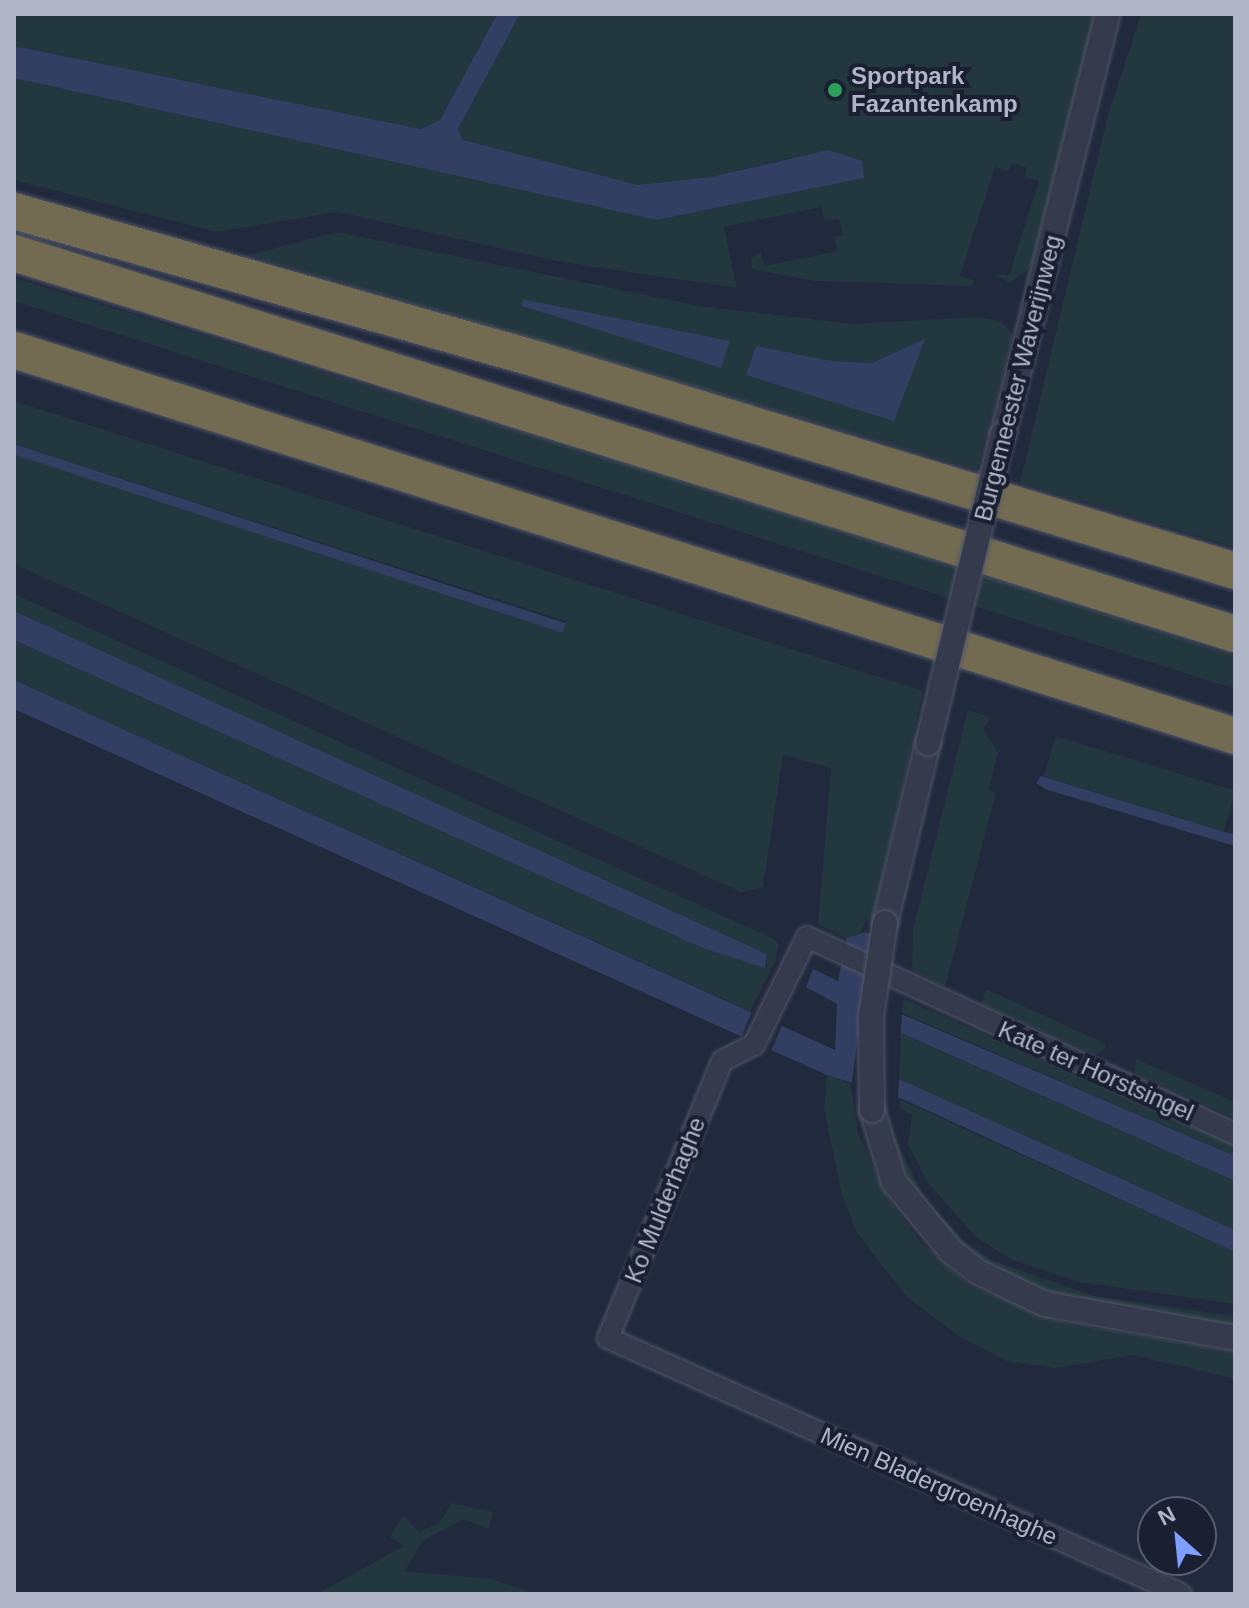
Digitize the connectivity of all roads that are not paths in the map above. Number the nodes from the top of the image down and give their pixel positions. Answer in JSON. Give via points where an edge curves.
{"nodes":[{"id":1,"x":1108,"y":14,"type":"edge"},
{"id":2,"x":14,"y":211,"type":"edge"},
{"id":3,"x":14,"y":253,"type":"edge"},
{"id":4,"x":14,"y":350,"type":"edge"},
{"id":5,"x":1235,"y":571,"type":"edge"},
{"id":6,"x":1235,"y":634,"type":"edge"},
{"id":7,"x":1235,"y":736,"type":"edge"},
{"id":8,"x":722,"y":1061,"type":"joint"},
{"id":9,"x":1235,"y":1134,"type":"edge"},
{"id":10,"x":608,"y":1338,"type":"joint"},
{"id":11,"x":1235,"y":1338,"type":"edge"},
{"id":12,"x":1181,"y":1594,"type":"edge"}],
"edges":[{"from":1,"to":11,"type":"street","name":"Burgemeester Waverijnweg","bridge":true,"via":[[885,923],[871,1016],[872,1110],[894,1182],[951,1251],[978,1272],[1045,1304]]},
{"from":2,"to":5,"type":"highway","via":[[536,359]]},
{"from":3,"to":6,"type":"highway"},
{"from":4,"to":7,"type":"highway"},
{"from":8,"to":9,"type":"street","name":"Kate ter Horstsingel","via":[[754,1045],[807,937]]},
{"from":8,"to":10,"type":"street","name":"Ko Mulderhaghe"},
{"from":10,"to":12,"type":"street","name":"Mien Bladergroenhaghe"}]}
